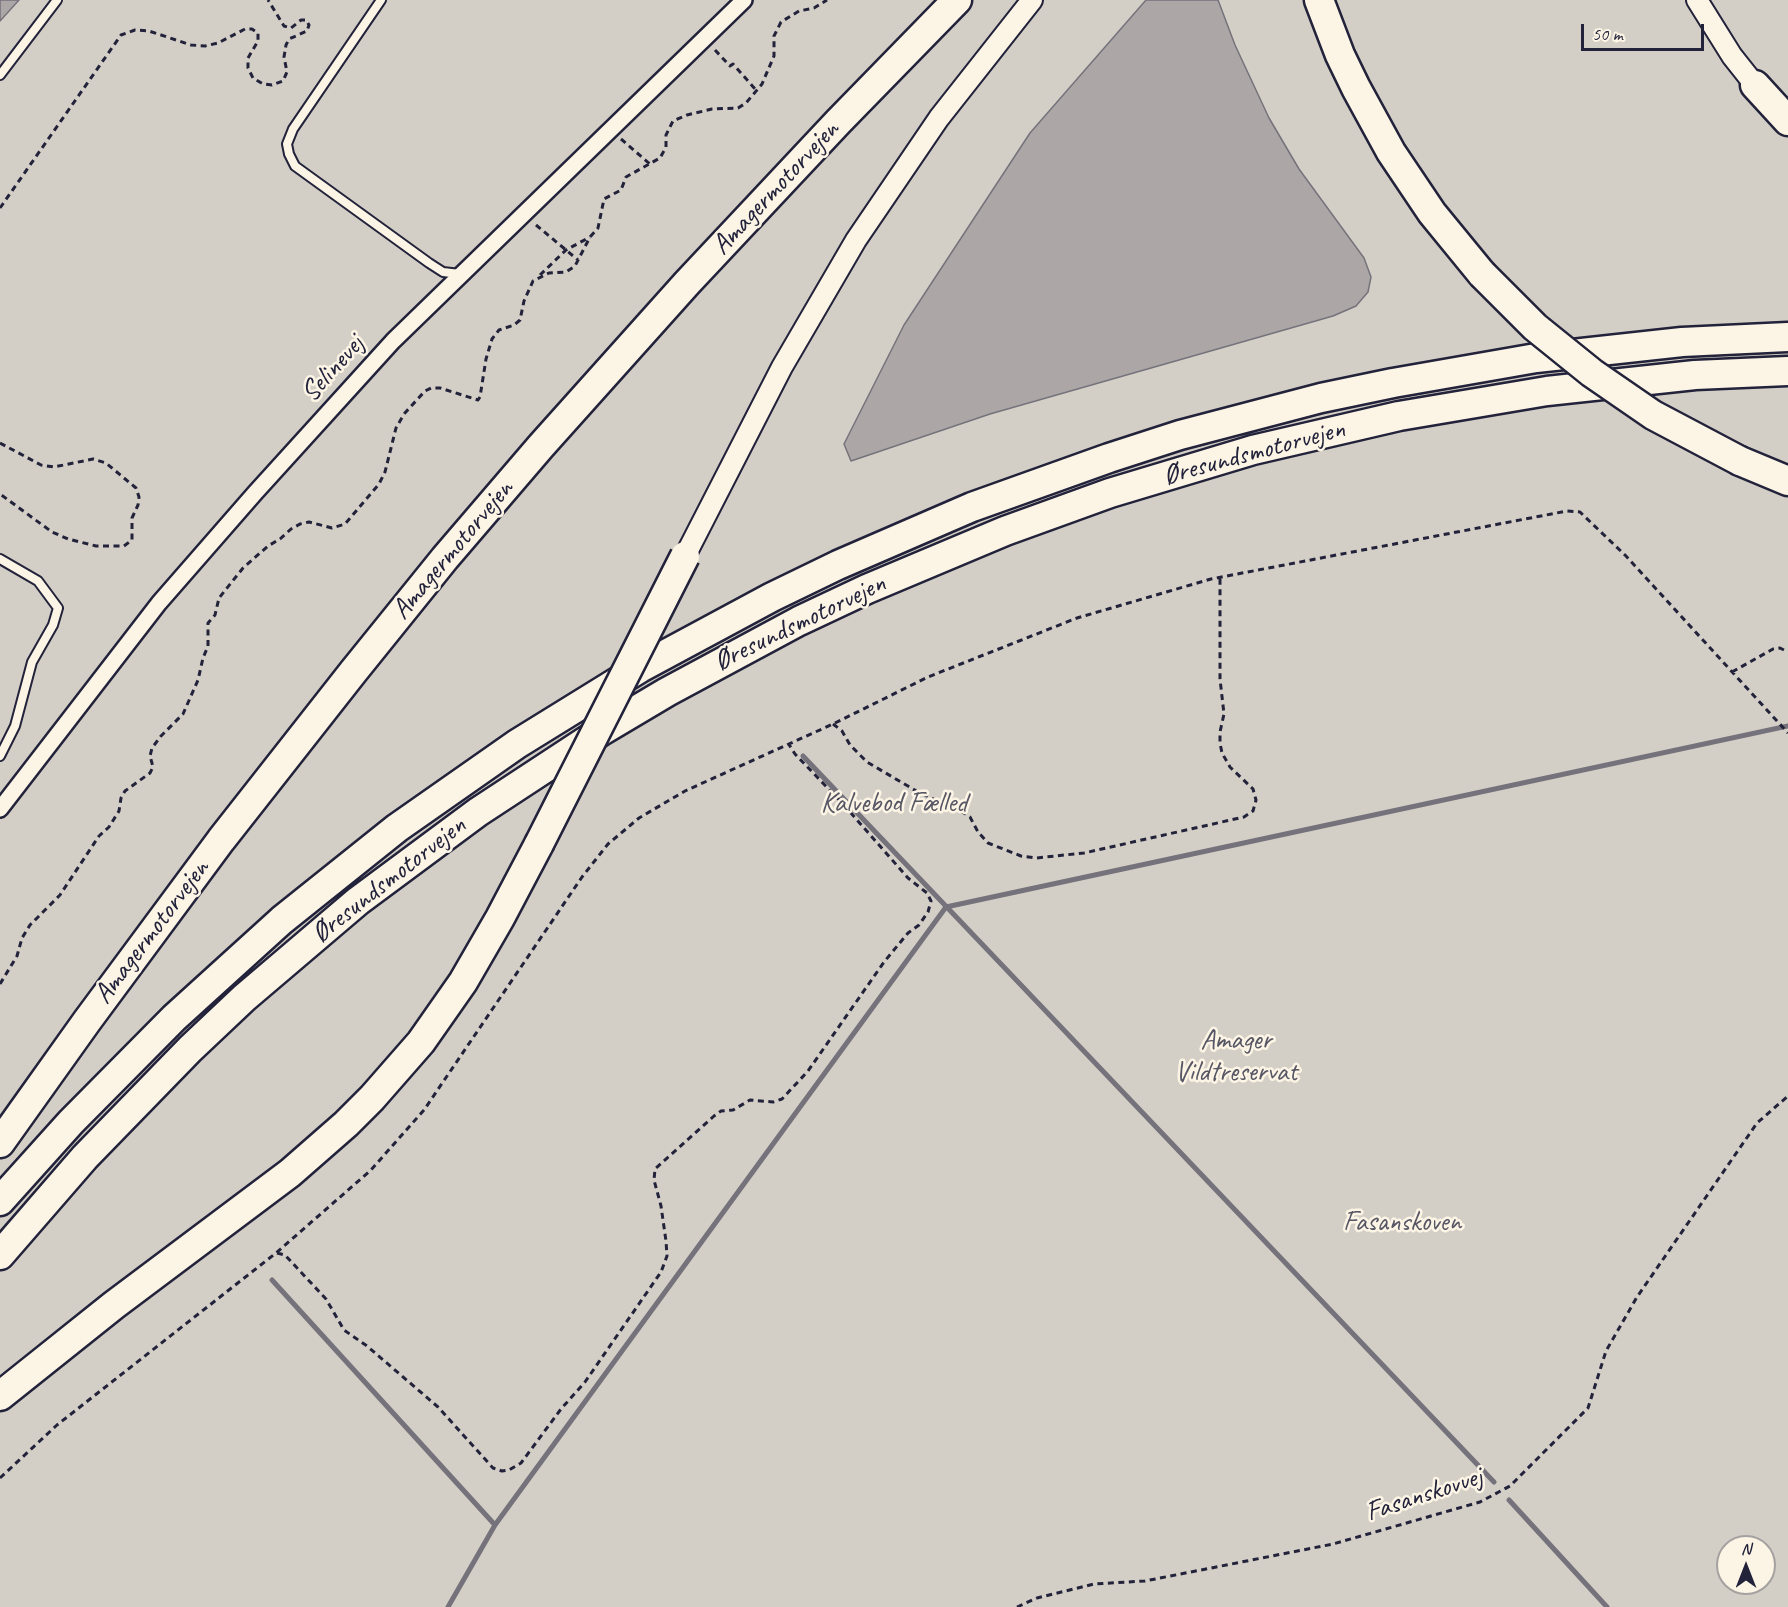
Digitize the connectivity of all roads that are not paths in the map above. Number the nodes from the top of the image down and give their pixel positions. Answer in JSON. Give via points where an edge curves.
{"nodes":[{"id":1,"x":57,"y":0,"type":"edge"},
{"id":2,"x":381,"y":0,"type":"edge"},
{"id":3,"x":744,"y":0,"type":"edge"},
{"id":4,"x":957,"y":0,"type":"edge"},
{"id":5,"x":1032,"y":0,"type":"edge"},
{"id":6,"x":1319,"y":0,"type":"edge"},
{"id":7,"x":1697,"y":0,"type":"edge"},
{"id":8,"x":0,"y":75,"type":"edge"},
{"id":9,"x":1755,"y":85,"type":"joint"},
{"id":10,"x":1788,"y":121,"type":"edge"},
{"id":11,"x":461,"y":274,"type":"junction"},
{"id":12,"x":1788,"y":337,"type":"edge"},
{"id":13,"x":1788,"y":371,"type":"edge"},
{"id":14,"x":1788,"y":481,"type":"edge"},
{"id":15,"x":685,"y":556,"type":"joint"},
{"id":16,"x":0,"y":559,"type":"edge"},
{"id":17,"x":0,"y":756,"type":"edge"},
{"id":18,"x":0,"y":809,"type":"edge"},
{"id":19,"x":0,"y":1143,"type":"edge"},
{"id":20,"x":0,"y":1201,"type":"edge"},
{"id":21,"x":0,"y":1255,"type":"edge"},
{"id":22,"x":0,"y":1395,"type":"edge"}],
"edges":[{"from":1,"to":8,"type":"lane"},
{"from":2,"to":11,"type":"lane","via":[[293,129],[287,144],[289,154],[296,166],[429,263],[442,272]]},
{"from":3,"to":11,"type":"street","name":"Selinevej"},
{"from":4,"to":19,"type":"highway","name":"Amagermotorvejen","via":[[680,290],[459,542],[221,840]]},
{"from":5,"to":15,"type":"street","via":[[939,118],[856,240],[782,368]]},
{"from":6,"to":14,"type":"highway","bridge":true,"via":[[1340,55],[1391,152],[1432,213],[1482,274],[1535,327],[1622,395],[1670,426]]},
{"from":7,"to":9,"type":"street"},
{"from":9,"to":10,"type":"highway"},
{"from":11,"to":18,"type":"street","name":"Selinevej","via":[[393,341],[159,603]]},
{"from":12,"to":20,"type":"highway","name":"Øresundsmotorvejen","via":[[1682,342],[1536,358],[1311,401],[1180,435],[1090,464],[972,507],[837,565],[640,668],[517,744],[397,828],[282,920],[181,1011],[78,1114]]},
{"from":13,"to":21,"type":"highway","name":"Øresundsmotorvejen","via":[[1695,375],[1547,391],[1399,416],[1264,448],[1110,493],[1005,531],[799,621],[585,741],[478,812],[358,901],[190,1049],[85,1156]]},
{"from":15,"to":22,"type":"highway","bridge":true,"via":[[500,918],[463,982],[421,1042],[372,1098],[291,1173]]},
{"from":16,"to":17,"type":"lane","via":[[38,581],[58,608],[32,662],[15,726]]}]}
